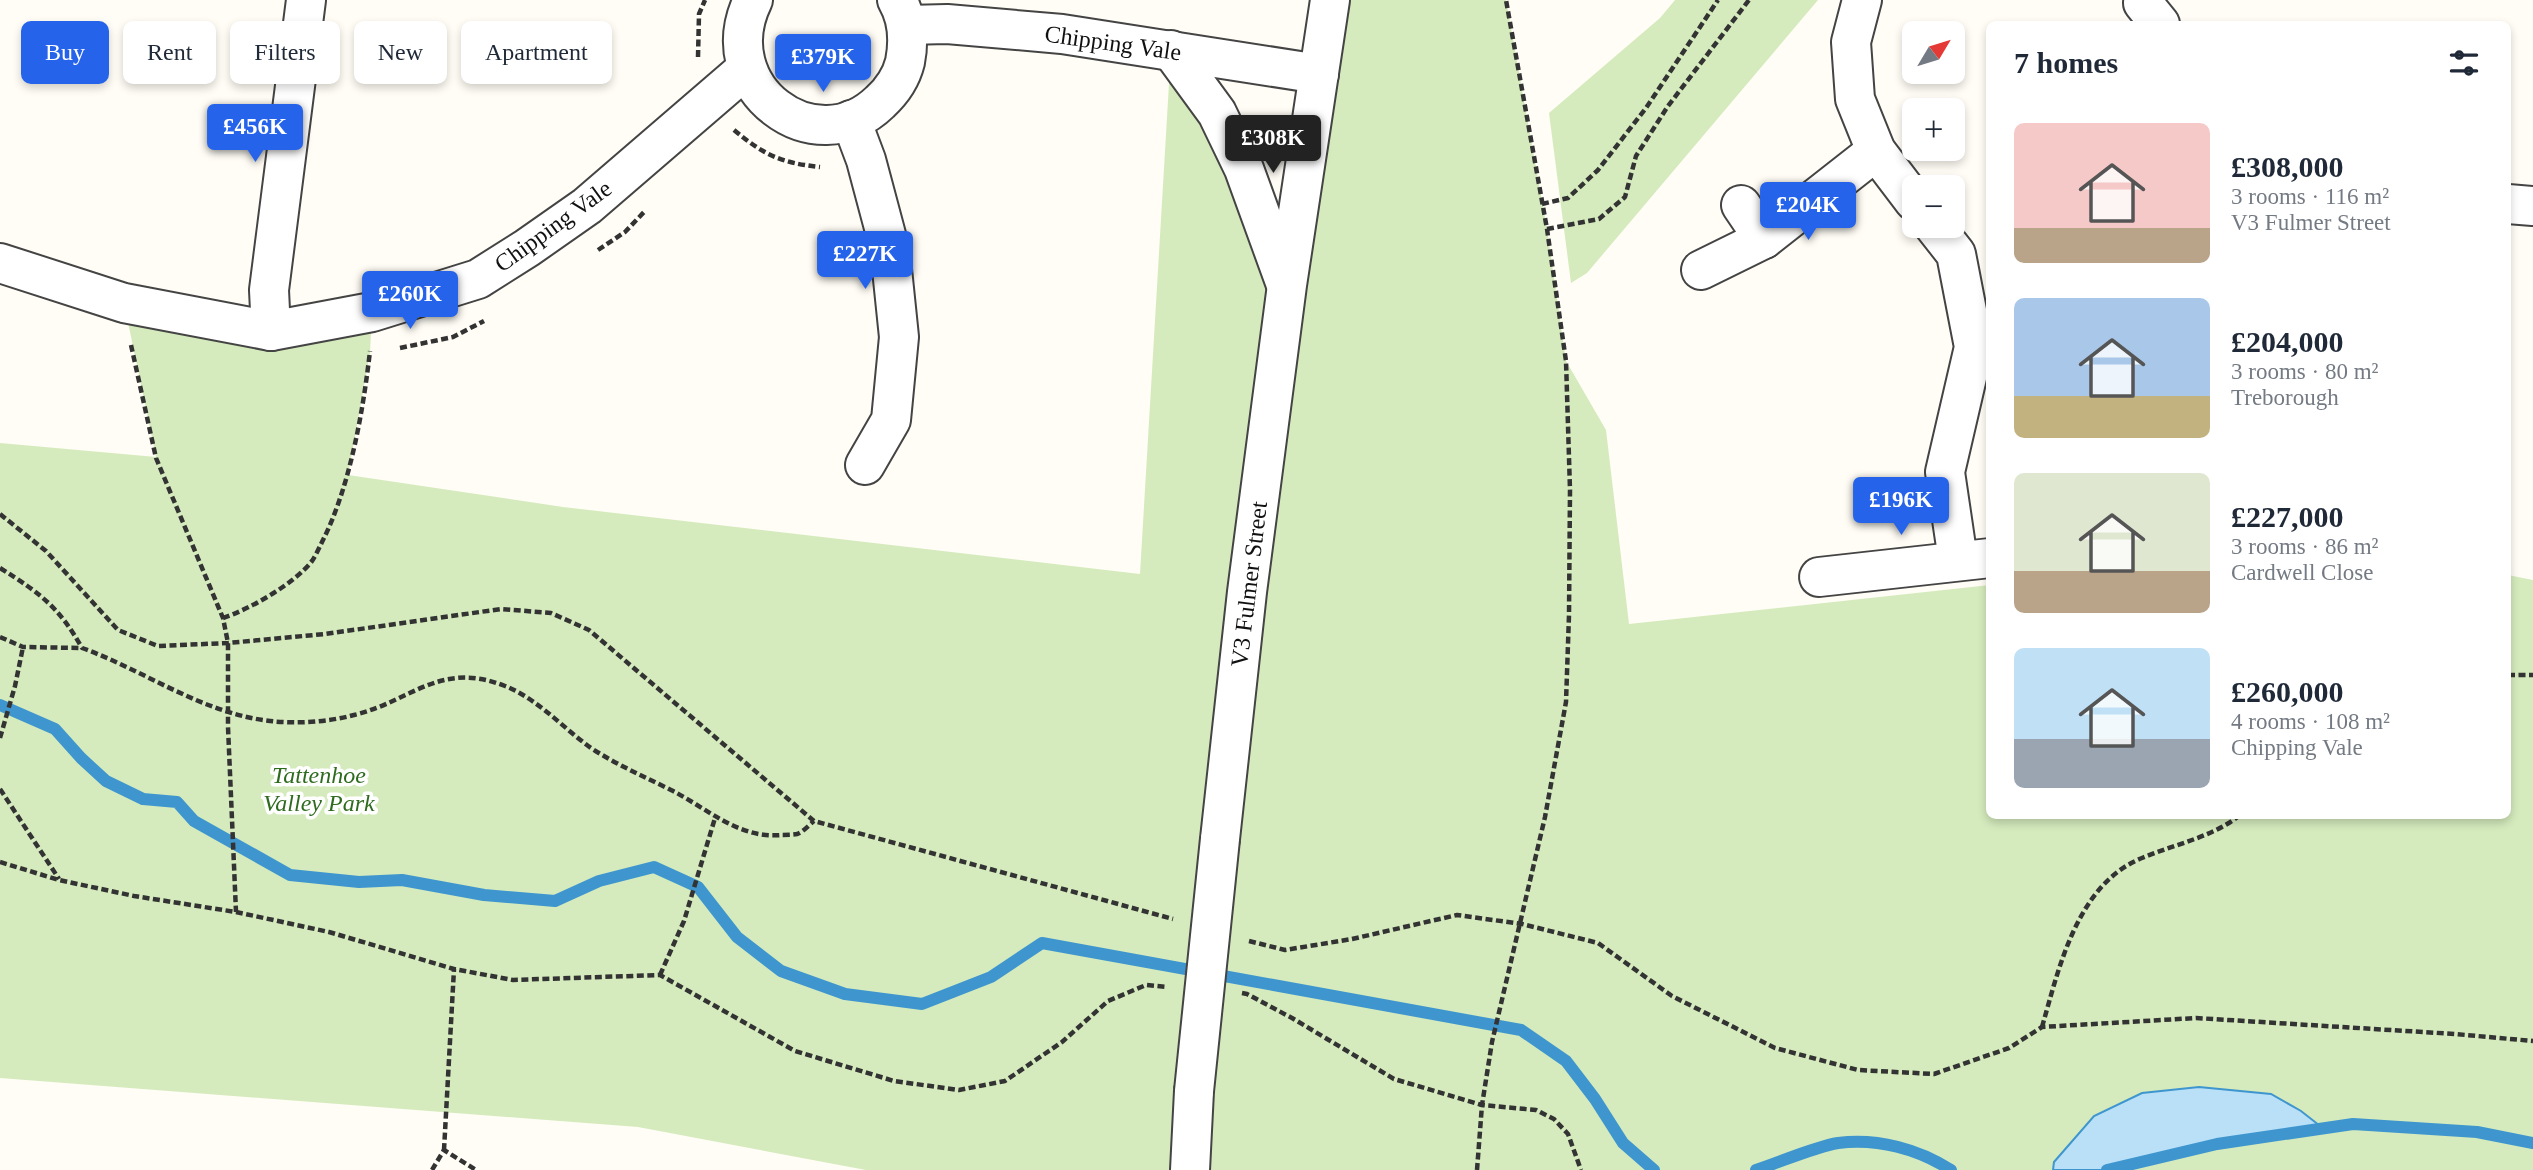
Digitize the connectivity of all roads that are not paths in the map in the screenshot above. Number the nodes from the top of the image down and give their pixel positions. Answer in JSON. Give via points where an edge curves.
{"nodes":[{"id":1,"x":306,"y":0,"type":"edge"},
{"id":2,"x":753,"y":0,"type":"edge"},
{"id":3,"x":1330,"y":0,"type":"edge"},
{"id":4,"x":1862,"y":0,"type":"edge"},
{"id":5,"x":902,"y":13,"type":"edge"},
{"id":6,"x":1171,"y":50,"type":"junction"},
{"id":7,"x":746,"y":69,"type":"junction"},
{"id":8,"x":1319,"y":74,"type":"junction"},
{"id":9,"x":851,"y":120,"type":"junction"},
{"id":10,"x":1876,"y":151,"type":"junction"},
{"id":11,"x":1902,"y":185,"type":"edge"},
{"id":12,"x":2511,"y":204,"type":"edge"},
{"id":13,"x":1741,"y":205,"type":"dead end"},
{"id":14,"x":2533,"y":206,"type":"edge"},
{"id":15,"x":1943,"y":238,"type":"edge"},
{"id":16,"x":1764,"y":239,"type":"junction"},
{"id":17,"x":0,"y":263,"type":"edge"},
{"id":18,"x":1701,"y":270,"type":"dead end"},
{"id":19,"x":1287,"y":285,"type":"junction"},
{"id":20,"x":271,"y":331,"type":"junction"},
{"id":21,"x":865,"y":465,"type":"dead end"},
{"id":22,"x":1974,"y":559,"type":"edge"},
{"id":23,"x":1819,"y":577,"type":"dead end"},
{"id":24,"x":1190,"y":1170,"type":"edge"}],
"edges":[{"from":1,"to":20,"type":"street","via":[[269,290]]},
{"from":2,"to":7,"type":"street","via":[[744,18],[741,44]]},
{"from":3,"to":8,"type":"street","name":"V3 Fulmer Street"},
{"from":4,"to":10,"type":"street","via":[[1851,42],[1855,99]]},
{"from":5,"to":6,"type":"street","name":"Chipping Vale","via":[[947,24]]},
{"from":5,"to":9,"type":"street","via":[[907,49],[902,72],[873,110]]},
{"from":6,"to":8,"type":"street","name":"Chipping Vale"},
{"from":6,"to":19,"type":"street","via":[[1217,113],[1244,169]]},
{"from":7,"to":9,"type":"street","via":[[759,92],[777,110],[800,121],[826,125]]},
{"from":7,"to":20,"type":"street","name":"Chipping Vale","via":[[587,206],[478,279],[372,312]]},
{"from":8,"to":19,"type":"street","name":"V3 Fulmer Street"},
{"from":9,"to":21,"type":"street","via":[[890,250],[899,337],[891,420]]},
{"from":10,"to":11,"type":"street"},
{"from":10,"to":16,"type":"street"},
{"from":12,"to":14,"type":"street"},
{"from":13,"to":16,"type":"street"},
{"from":15,"to":22,"type":"street","via":[[1956,254],[1974,347],[1945,472]]},
{"from":16,"to":18,"type":"street"},
{"from":17,"to":20,"type":"street","name":"Chipping Vale","via":[[124,303]]},
{"from":19,"to":24,"type":"street","name":"V3 Fulmer Street","bridge":true,"via":[[1220,839]]},
{"from":22,"to":23,"type":"street"}]}
